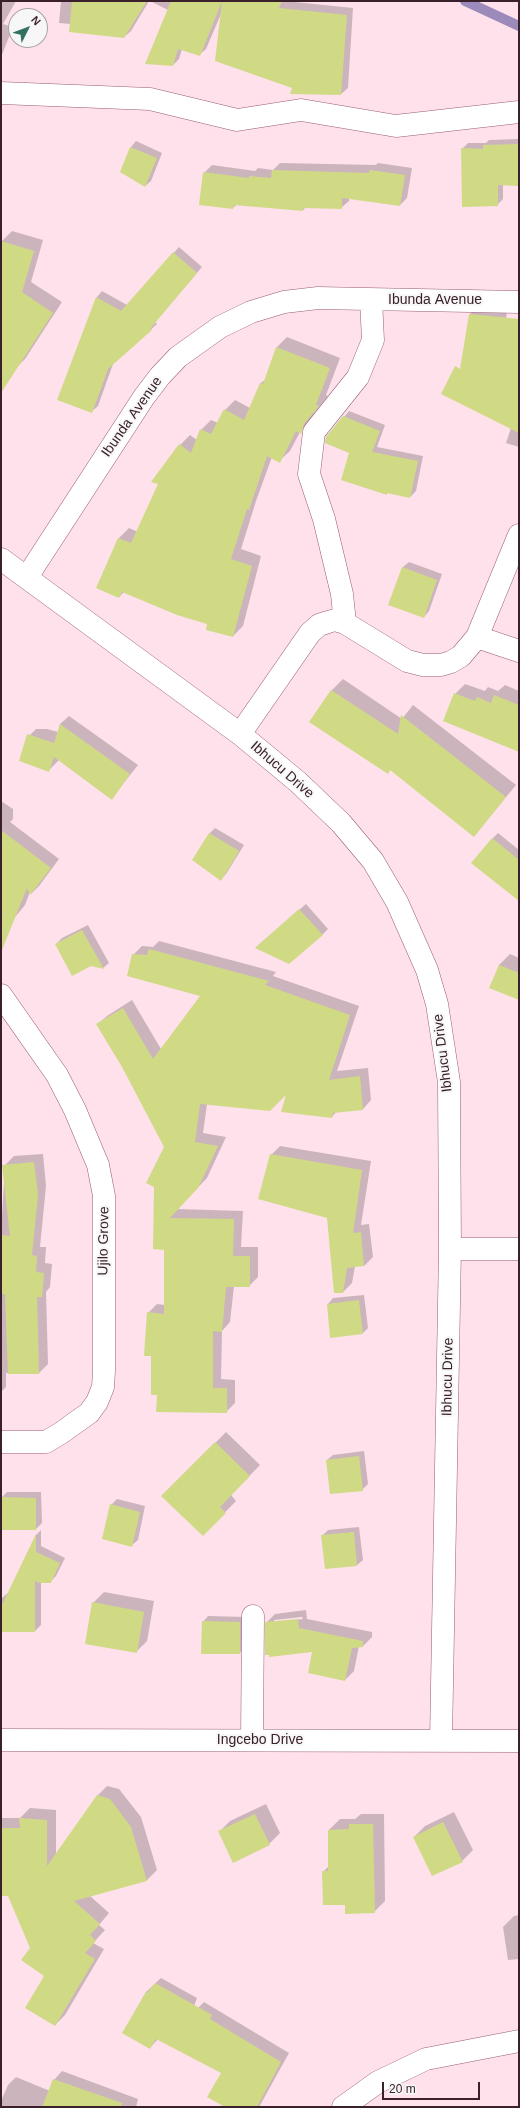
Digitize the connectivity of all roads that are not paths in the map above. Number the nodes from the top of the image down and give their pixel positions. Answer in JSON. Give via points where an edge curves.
{"nodes":[{"id":1,"x":1,"y":93,"type":"edge"},
{"id":2,"x":519,"y":112,"type":"edge"},
{"id":3,"x":371,"y":300,"type":"junction"},
{"id":4,"x":519,"y":302,"type":"edge"},
{"id":5,"x":519,"y":535,"type":"edge"},
{"id":6,"x":1,"y":559,"type":"edge"},
{"id":7,"x":27,"y":577,"type":"junction"},
{"id":8,"x":345,"y":623,"type":"junction"},
{"id":9,"x":477,"y":636,"type":"junction"},
{"id":10,"x":519,"y":651,"type":"edge"},
{"id":11,"x":240,"y":734,"type":"junction"},
{"id":12,"x":1,"y":995,"type":"edge"},
{"id":13,"x":450,"y":1249,"type":"junction"},
{"id":14,"x":519,"y":1249,"type":"edge"},
{"id":15,"x":1,"y":1442,"type":"edge"},
{"id":16,"x":253,"y":1616,"type":"dead end"},
{"id":17,"x":1,"y":1740,"type":"edge"},
{"id":18,"x":252,"y":1740,"type":"junction"},
{"id":19,"x":441,"y":1740,"type":"junction"},
{"id":20,"x":519,"y":1741,"type":"edge"},
{"id":21,"x":519,"y":2041,"type":"edge"},
{"id":22,"x":343,"y":2107,"type":"edge"}],
"edges":[{"from":1,"to":2,"type":"street","via":[[150,99],[237,120],[301,110],[396,126]]},
{"from":3,"to":4,"type":"street","name":"Ibunda Avenue"},
{"from":3,"to":7,"type":"street","name":"Ibunda Avenue","via":[[318,298],[284,302],[251,312],[220,327],[178,358],[144,397]]},
{"from":3,"to":8,"type":"street","via":[[373,340],[358,377],[314,432],[309,474],[324,519],[342,594]]},
{"from":5,"to":9,"type":"street"},
{"from":6,"to":7,"type":"street","name":"Ibhucu Drive"},
{"from":7,"to":11,"type":"street","name":"Ibhucu Drive"},
{"from":8,"to":9,"type":"street","via":[[407,661],[423,665],[451,662],[461,656]]},
{"from":8,"to":11,"type":"street","via":[[335,620],[328,622],[319,625],[310,633]]},
{"from":9,"to":10,"type":"street"},
{"from":11,"to":13,"type":"street","name":"Ibhucu Drive","via":[[298,782],[341,823],[373,861],[415,939],[437,1004],[448,1075]]},
{"from":12,"to":15,"type":"street","name":"Ujilo Grove","via":[[57,1075],[98,1165],[104,1196],[104,1371],[103,1387],[97,1402],[89,1413],[61,1433],[46,1442]]},
{"from":13,"to":14,"type":"street"},
{"from":13,"to":19,"type":"street","name":"Ibhucu Drive"},
{"from":16,"to":18,"type":"street"},
{"from":17,"to":18,"type":"street","name":"Ingcebo Drive"},
{"from":18,"to":19,"type":"street","name":"Ingcebo Drive"},
{"from":19,"to":20,"type":"street","name":"Ingcebo Drive"},
{"from":21,"to":22,"type":"street","via":[[426,2059],[378,2082]]}]}
